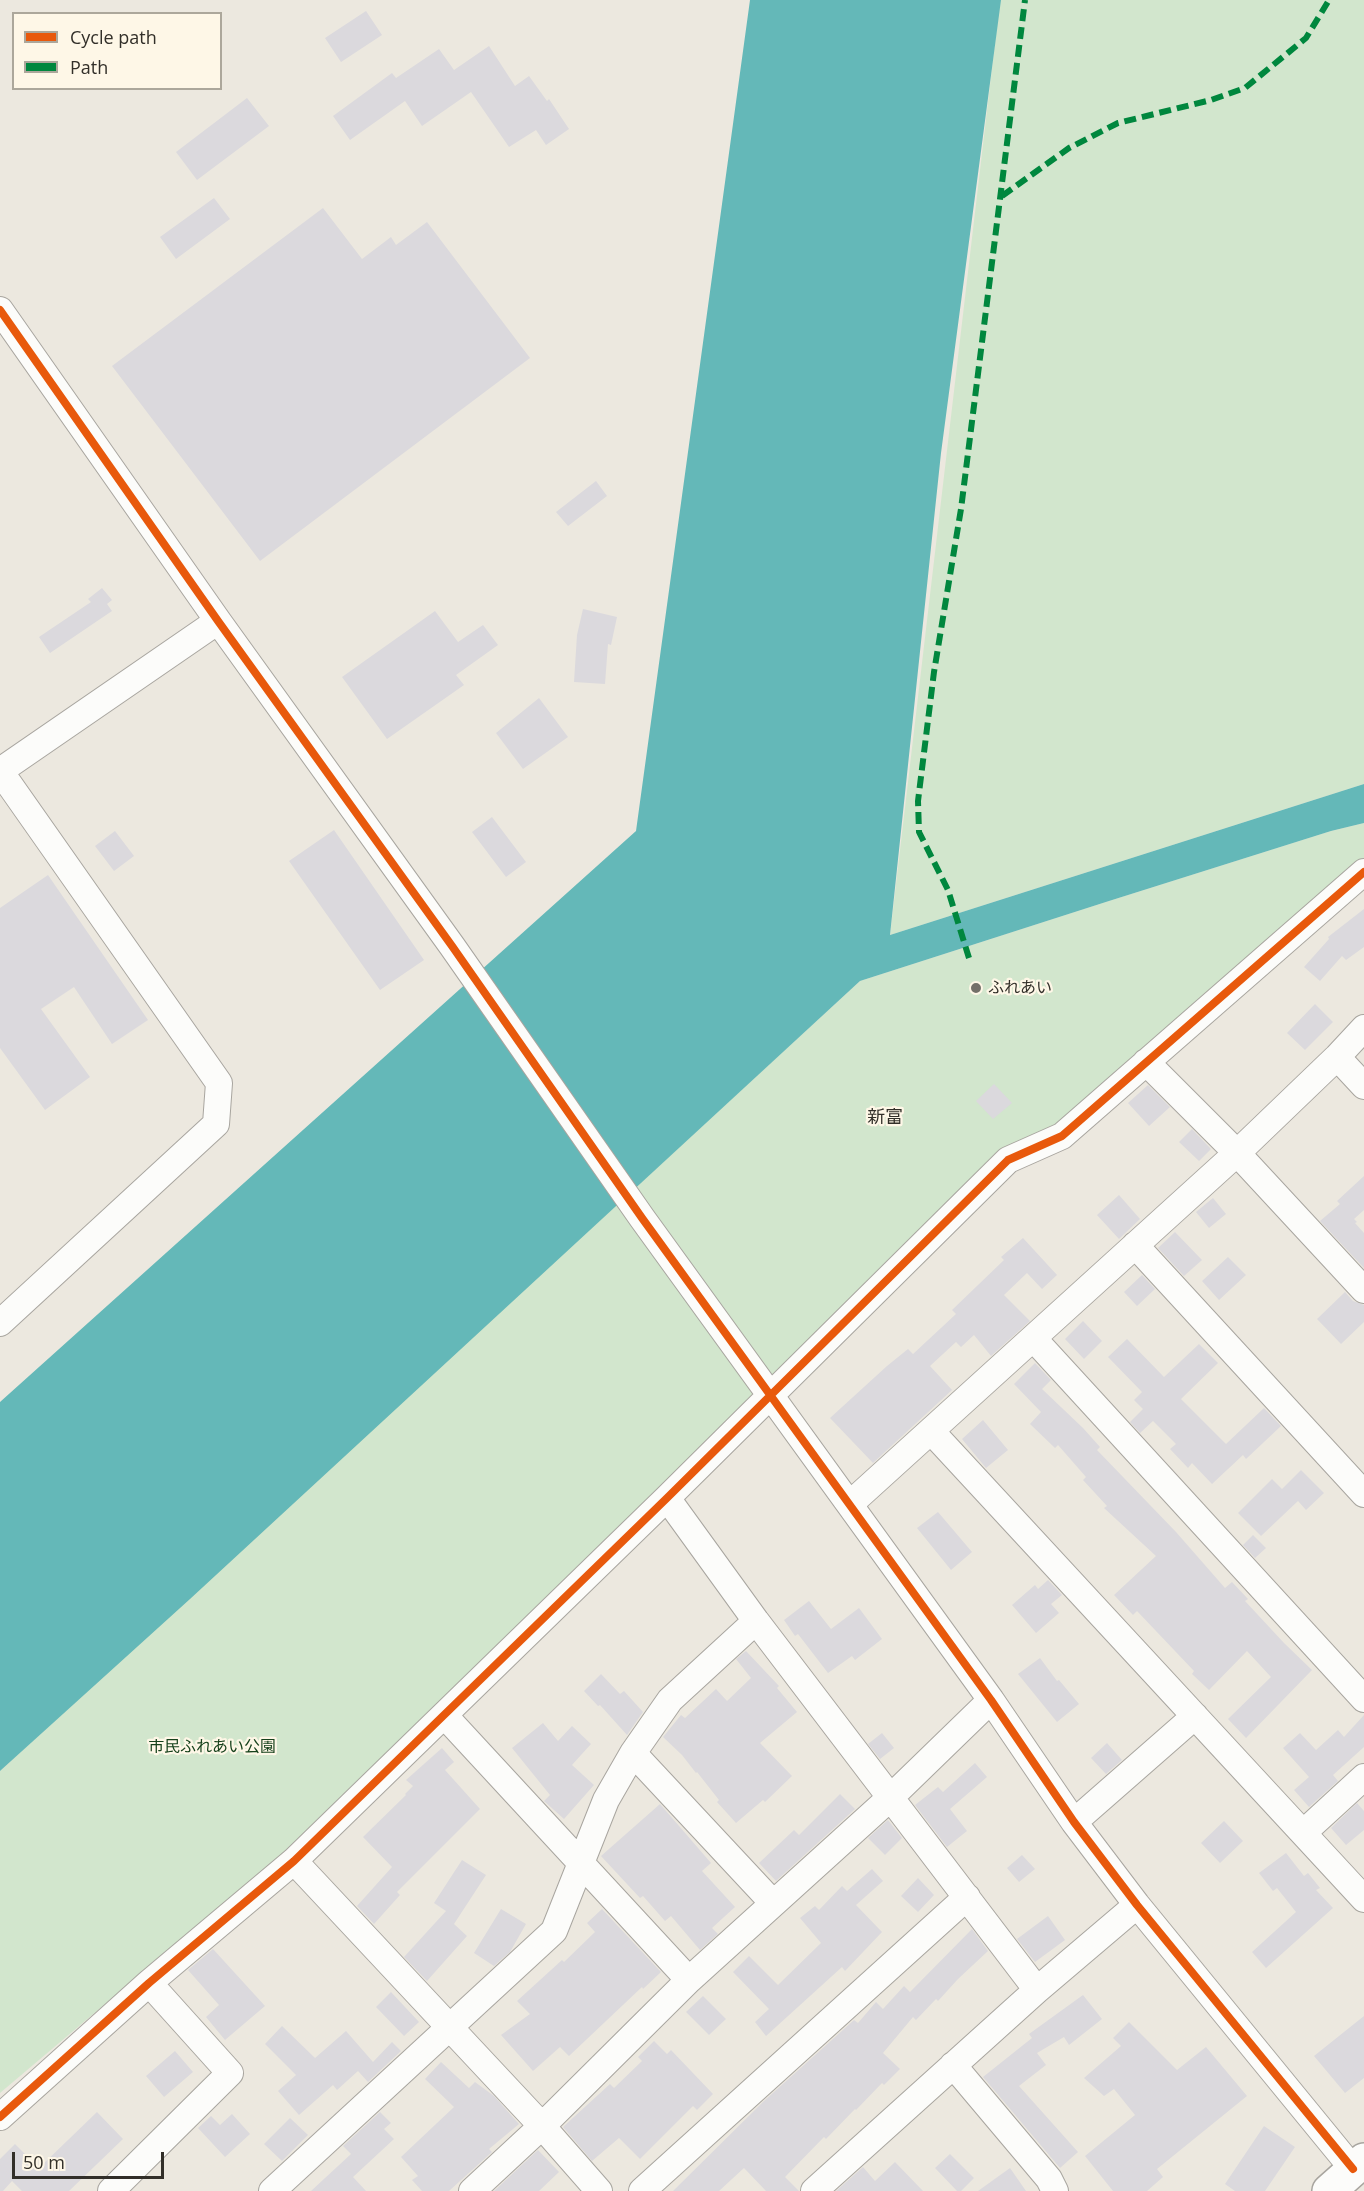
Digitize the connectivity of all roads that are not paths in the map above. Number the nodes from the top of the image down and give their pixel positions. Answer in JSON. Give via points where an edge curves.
{"nodes":[{"id":1,"x":0,"y":310,"type":"edge"},
{"id":2,"x":218,"y":621,"type":"junction"},
{"id":3,"x":0,"y":771,"type":"edge"},
{"id":4,"x":1364,"y":872,"type":"edge"},
{"id":5,"x":1364,"y":1028,"type":"edge"},
{"id":6,"x":1337,"y":1057,"type":"junction"},
{"id":7,"x":1146,"y":1062,"type":"junction"},
{"id":8,"x":1364,"y":1086,"type":"edge"},
{"id":9,"x":1237,"y":1153,"type":"junction"},
{"id":10,"x":1135,"y":1245,"type":"junction"},
{"id":11,"x":1364,"y":1290,"type":"edge"},
{"id":12,"x":0,"y":1323,"type":"edge"},
{"id":13,"x":1033,"y":1338,"type":"junction"},
{"id":14,"x":770,"y":1395,"type":"junction"},
{"id":15,"x":931,"y":1431,"type":"junction"},
{"id":16,"x":1364,"y":1494,"type":"edge"},
{"id":17,"x":667,"y":1498,"type":"junction"},
{"id":18,"x":850,"y":1504,"type":"junction"},
{"id":19,"x":756,"y":1621,"type":"junction"},
{"id":20,"x":1364,"y":1699,"type":"edge"},
{"id":21,"x":991,"y":1700,"type":"junction"},
{"id":22,"x":444,"y":1715,"type":"junction"},
{"id":23,"x":1195,"y":1716,"type":"junction"},
{"id":24,"x":633,"y":1753,"type":"junction"},
{"id":25,"x":1364,"y":1777,"type":"edge"},
{"id":26,"x":890,"y":1798,"type":"junction"},
{"id":27,"x":1074,"y":1822,"type":"junction"},
{"id":28,"x":1303,"y":1833,"type":"junction"},
{"id":29,"x":294,"y":1861,"type":"junction"},
{"id":30,"x":580,"y":1863,"type":"junction"},
{"id":31,"x":967,"y":1897,"type":"junction"},
{"id":32,"x":1364,"y":1899,"type":"edge"},
{"id":33,"x":774,"y":1903,"type":"junction"},
{"id":34,"x":1137,"y":1905,"type":"junction"},
{"id":35,"x":689,"y":1980,"type":"junction"},
{"id":36,"x":149,"y":1983,"type":"junction"},
{"id":37,"x":1037,"y":1990,"type":"junction"},
{"id":38,"x":450,"y":2029,"type":"junction"},
{"id":39,"x":953,"y":2066,"type":"junction"},
{"id":40,"x":0,"y":2117,"type":"edge"},
{"id":41,"x":542,"y":2126,"type":"junction"},
{"id":42,"x":1359,"y":2164,"type":"edge"},
{"id":43,"x":111,"y":2191,"type":"edge"},
{"id":44,"x":273,"y":2191,"type":"edge"},
{"id":45,"x":472,"y":2191,"type":"edge"},
{"id":46,"x":599,"y":2191,"type":"edge"},
{"id":47,"x":642,"y":2191,"type":"edge"},
{"id":48,"x":814,"y":2191,"type":"edge"},
{"id":49,"x":1055,"y":2191,"type":"edge"},
{"id":50,"x":1329,"y":2191,"type":"edge"}],
"edges":[{"from":1,"to":2,"type":"street"},
{"from":2,"to":3,"type":"street"},
{"from":2,"to":14,"type":"street"},
{"from":3,"to":12,"type":"street","via":[[219,1083],[216,1124]]},
{"from":4,"to":7,"type":"street"},
{"from":5,"to":6,"type":"street"},
{"from":6,"to":8,"type":"street"},
{"from":6,"to":9,"type":"street"},
{"from":7,"to":9,"type":"street"},
{"from":7,"to":14,"type":"street","via":[[1062,1136],[1008,1160]]},
{"from":9,"to":10,"type":"street"},
{"from":9,"to":11,"type":"street"},
{"from":10,"to":13,"type":"street"},
{"from":10,"to":16,"type":"street"},
{"from":13,"to":15,"type":"street"},
{"from":13,"to":20,"type":"street"},
{"from":14,"to":17,"type":"street"},
{"from":14,"to":18,"type":"street"},
{"from":15,"to":18,"type":"street"},
{"from":15,"to":23,"type":"street"},
{"from":17,"to":19,"type":"street"},
{"from":17,"to":22,"type":"street"},
{"from":18,"to":21,"type":"street"},
{"from":19,"to":24,"type":"street","via":[[670,1700]]},
{"from":19,"to":26,"type":"street"},
{"from":21,"to":26,"type":"street"},
{"from":21,"to":27,"type":"street"},
{"from":22,"to":29,"type":"street"},
{"from":22,"to":30,"type":"street"},
{"from":23,"to":27,"type":"street"},
{"from":23,"to":28,"type":"street"},
{"from":24,"to":30,"type":"street","via":[[606,1800]]},
{"from":24,"to":33,"type":"street"},
{"from":25,"to":28,"type":"street"},
{"from":26,"to":31,"type":"street"},
{"from":26,"to":33,"type":"street"},
{"from":27,"to":34,"type":"street"},
{"from":28,"to":32,"type":"street"},
{"from":29,"to":36,"type":"street"},
{"from":29,"to":38,"type":"street"},
{"from":30,"to":35,"type":"street"},
{"from":30,"to":38,"type":"street","via":[[554,1930]]},
{"from":31,"to":37,"type":"street"},
{"from":31,"to":47,"type":"street"},
{"from":33,"to":35,"type":"street"},
{"from":34,"to":37,"type":"street"},
{"from":34,"to":42,"type":"street"},
{"from":35,"to":41,"type":"street"},
{"from":36,"to":40,"type":"street"},
{"from":36,"to":43,"type":"street","via":[[230,2073]]},
{"from":37,"to":39,"type":"street"},
{"from":38,"to":41,"type":"street"},
{"from":38,"to":44,"type":"street"},
{"from":39,"to":48,"type":"street"},
{"from":39,"to":49,"type":"street"},
{"from":41,"to":45,"type":"street"},
{"from":41,"to":46,"type":"street"},
{"from":42,"to":50,"type":"highway"}]}
